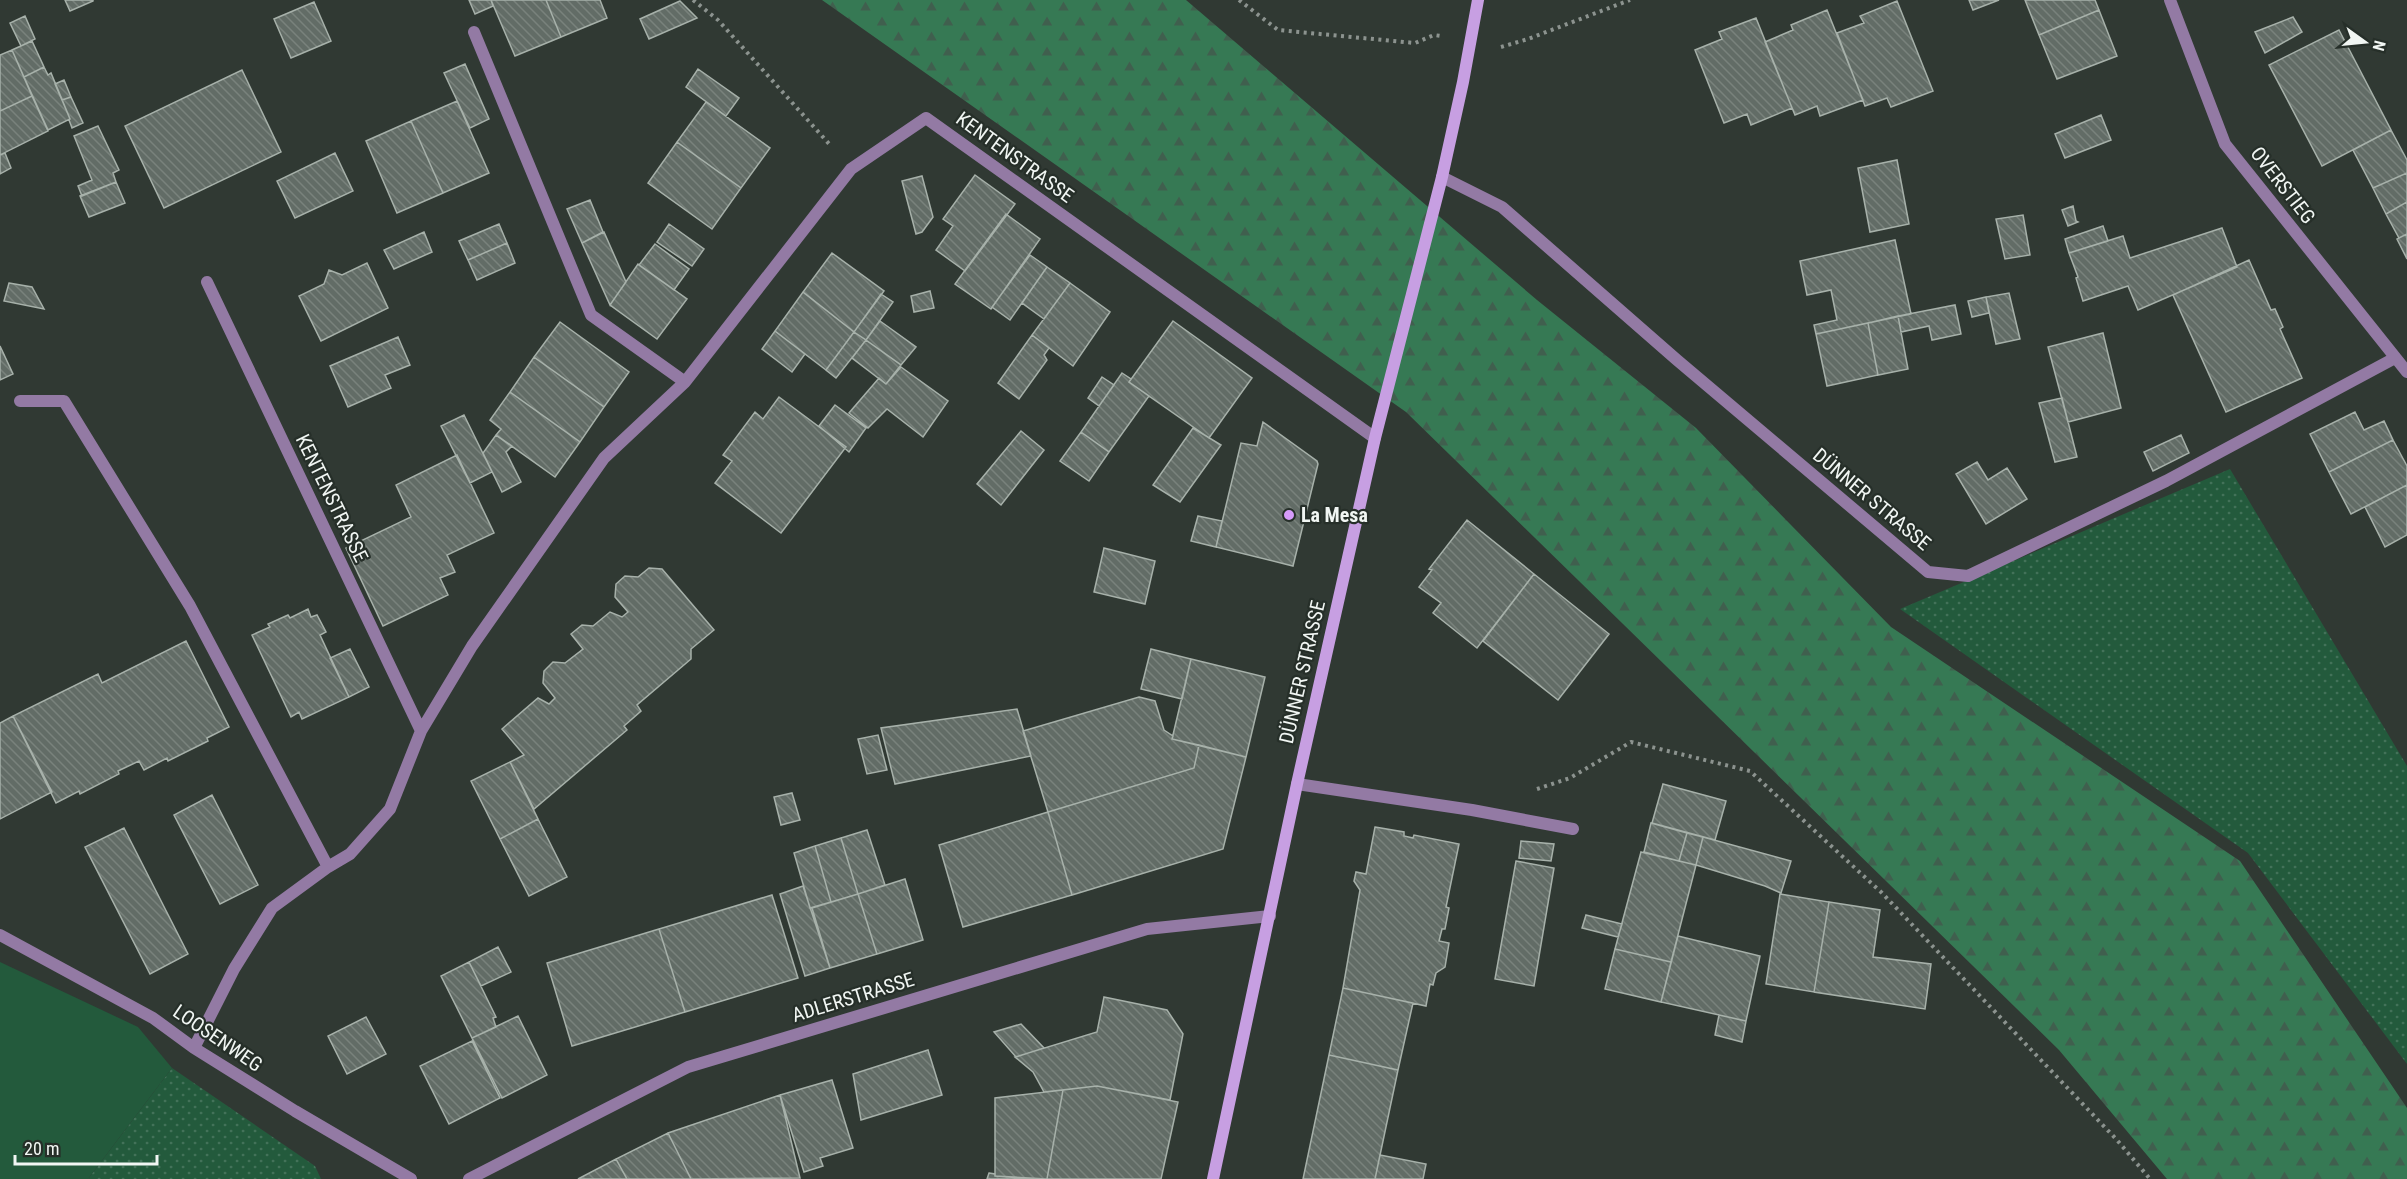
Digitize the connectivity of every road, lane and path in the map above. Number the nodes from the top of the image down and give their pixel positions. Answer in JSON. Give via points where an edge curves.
{"nodes":[{"id":1,"x":693,"y":0,"type":"edge"},
{"id":2,"x":1239,"y":0,"type":"edge"},
{"id":3,"x":1478,"y":0,"type":"edge"},
{"id":4,"x":1630,"y":0,"type":"edge"},
{"id":5,"x":2169,"y":0,"type":"edge"},
{"id":6,"x":474,"y":32,"type":"dead end"},
{"id":7,"x":1471,"y":41,"type":"junction"},
{"id":8,"x":851,"y":169,"type":"junction"},
{"id":9,"x":1442,"y":177,"type":"junction"},
{"id":10,"x":207,"y":282,"type":"dead end"},
{"id":11,"x":2395,"y":358,"type":"junction"},
{"id":12,"x":2407,"y":372,"type":"edge"},
{"id":13,"x":685,"y":382,"type":"junction"},
{"id":14,"x":20,"y":401,"type":"dead end"},
{"id":15,"x":1375,"y":438,"type":"junction"},
{"id":16,"x":421,"y":730,"type":"junction"},
{"id":17,"x":1297,"y":784,"type":"junction"},
{"id":18,"x":1527,"y":792,"type":"dead end"},
{"id":19,"x":1573,"y":830,"type":"dead end"},
{"id":20,"x":328,"y":867,"type":"junction"},
{"id":21,"x":1270,"y":916,"type":"junction"},
{"id":22,"x":0,"y":935,"type":"edge"},
{"id":23,"x":194,"y":1048,"type":"junction"},
{"id":24,"x":411,"y":1179,"type":"edge"},
{"id":25,"x":469,"y":1179,"type":"edge"},
{"id":26,"x":1213,"y":1179,"type":"edge"},
{"id":27,"x":2150,"y":1179,"type":"edge"}],
"edges":[{"from":1,"to":8,"type":"path","via":[[718,20]]},
{"from":2,"to":7,"type":"path","via":[[1278,30],[1414,43],[1434,35]]},
{"from":3,"to":7,"type":"street","name":"DÜNNER STRASSE"},
{"from":4,"to":7,"type":"path","via":[[1501,47]]},
{"from":5,"to":11,"type":"street","name":"OVERSTIEG","via":[[2225,144]]},
{"from":6,"to":13,"type":"street","via":[[591,315]]},
{"from":7,"to":9,"type":"street","name":"DÜNNER STRASSE"},
{"from":8,"to":13,"type":"street","name":"KENTENSTRASSE"},
{"from":8,"to":15,"type":"street","name":"KENTENSTRASSE","via":[[926,117]]},
{"from":9,"to":11,"type":"street","name":"DÜNNER STRASSE","via":[[1502,207],[1928,572],[1968,576],[2166,481]]},
{"from":9,"to":15,"type":"street","name":"DÜNNER STRASSE"},
{"from":10,"to":16,"type":"street","name":"KENTENSTRASSE"},
{"from":11,"to":12,"type":"street","name":"OVERSTIEG"},
{"from":13,"to":16,"type":"street","name":"KENTENSTRASSE","via":[[604,458],[472,646]]},
{"from":14,"to":20,"type":"street","via":[[64,401],[190,606]]},
{"from":15,"to":17,"type":"street","name":"DÜNNER STRASSE"},
{"from":16,"to":20,"type":"street","name":"KENTENSTRASSE","via":[[390,808],[350,854]]},
{"from":17,"to":19,"type":"street","via":[[1472,810]]},
{"from":17,"to":21,"type":"street","name":"DÜNNER STRASSE"},
{"from":18,"to":27,"type":"path","via":[[1570,778],[1630,742],[1750,771],[1890,902],[2110,1132]]},
{"from":20,"to":23,"type":"street","name":"KENTENSTRASSE","via":[[272,908],[234,969]]},
{"from":21,"to":25,"type":"street","name":"ADLERSTRASSE","via":[[1147,928],[688,1067]]},
{"from":21,"to":26,"type":"street","name":"DÜNNER STRASSE"},
{"from":22,"to":23,"type":"street","name":"LOOSENWEG","via":[[153,1017]]},
{"from":23,"to":24,"type":"street","name":"LOOSENWEG"}]}
